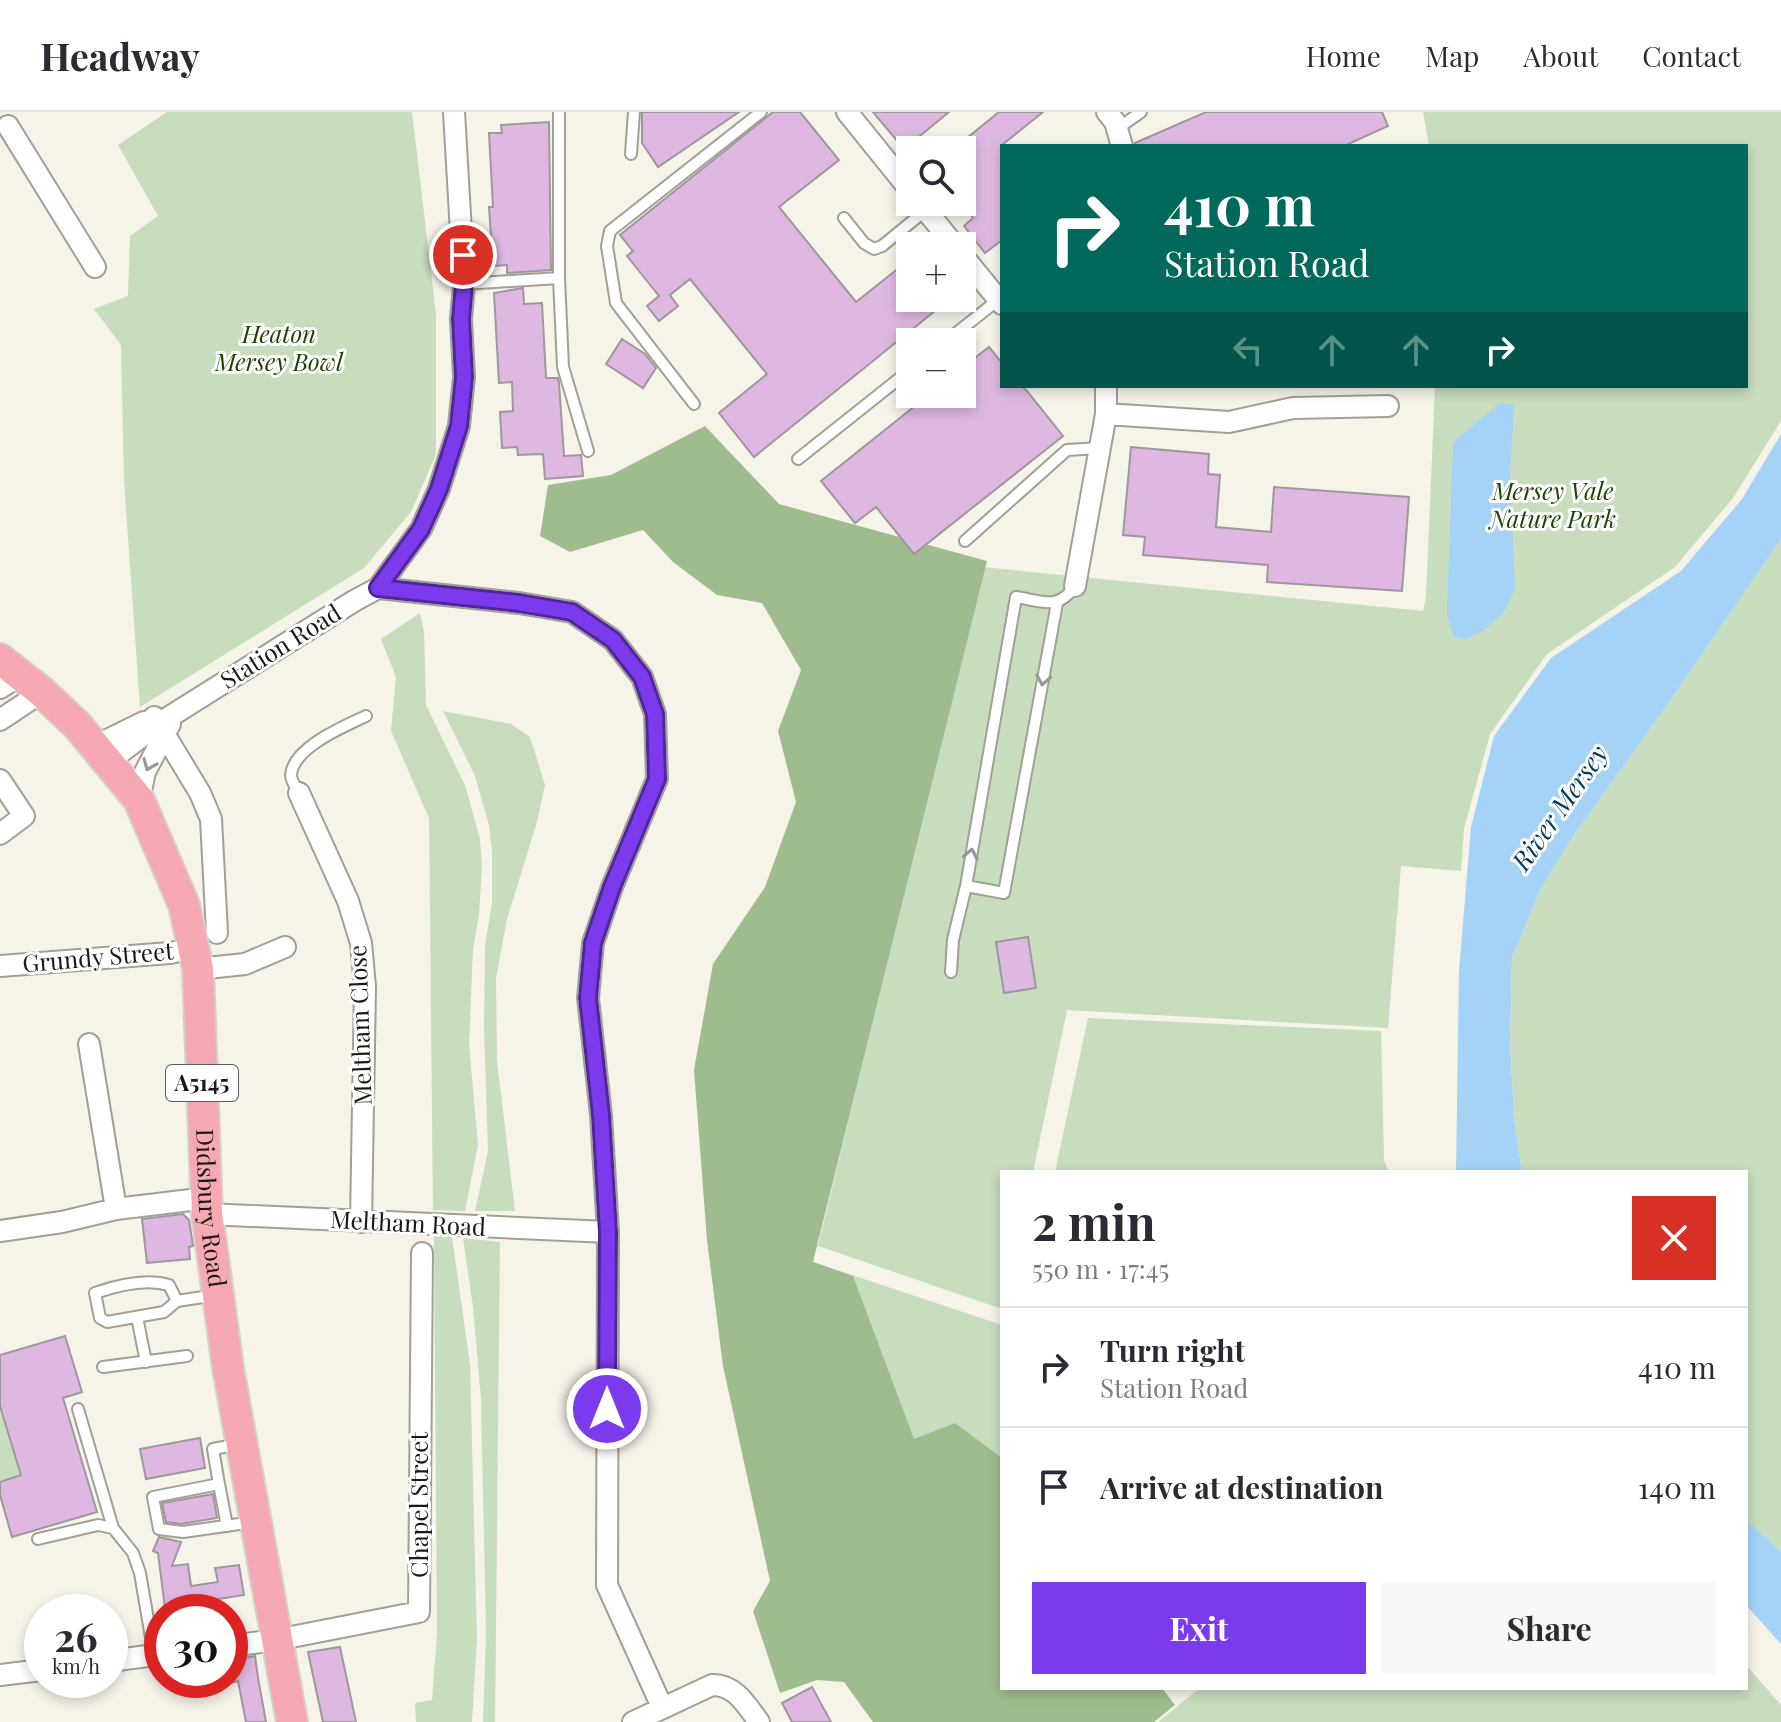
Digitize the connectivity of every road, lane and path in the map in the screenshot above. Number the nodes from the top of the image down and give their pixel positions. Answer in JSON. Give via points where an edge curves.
{"nodes":[{"id":1,"x":454,"y":112,"type":"edge"},
{"id":2,"x":559,"y":112,"type":"edge"},
{"id":3,"x":634,"y":112,"type":"edge"},
{"id":4,"x":761,"y":112,"type":"edge"},
{"id":5,"x":847,"y":112,"type":"edge"},
{"id":6,"x":1141,"y":112,"type":"edge"},
{"id":7,"x":7,"y":122,"type":"edge"},
{"id":8,"x":1116,"y":129,"type":"edge"},
{"id":9,"x":631,"y":154,"type":"dead end"},
{"id":10,"x":896,"y":173,"type":"edge"},
{"id":11,"x":913,"y":216,"type":"edge"},
{"id":12,"x":931,"y":216,"type":"edge"},
{"id":13,"x":844,"y":218,"type":"dead end"},
{"id":14,"x":944,"y":232,"type":"edge"},
{"id":15,"x":95,"y":267,"type":"dead end"},
{"id":16,"x":976,"y":272,"type":"edge"},
{"id":17,"x":559,"y":278,"type":"junction"},
{"id":18,"x":464,"y":284,"type":"junction"},
{"id":19,"x":1000,"y":302,"type":"edge"},
{"id":20,"x":964,"y":328,"type":"edge"},
{"id":21,"x":896,"y":381,"type":"edge"},
{"id":22,"x":1106,"y":388,"type":"edge"},
{"id":23,"x":694,"y":404,"type":"dead end"},
{"id":24,"x":1388,"y":406,"type":"dead end"},
{"id":25,"x":1106,"y":414,"type":"junction"},
{"id":26,"x":1100,"y":448,"type":"junction"},
{"id":27,"x":588,"y":451,"type":"dead end"},
{"id":28,"x":798,"y":459,"type":"dead end"},
{"id":29,"x":965,"y":541,"type":"dead end"},
{"id":30,"x":400,"y":558,"type":"junction"},
{"id":31,"x":1075,"y":586,"type":"joint"},
{"id":32,"x":378,"y":588,"type":"junction"},
{"id":33,"x":442,"y":596,"type":"junction"},
{"id":34,"x":1057,"y":603,"type":"junction"},
{"id":35,"x":15,"y":679,"type":"edge"},
{"id":36,"x":209,"y":692,"type":"junction"},
{"id":37,"x":366,"y":716,"type":"dead end"},
{"id":38,"x":0,"y":720,"type":"edge"},
{"id":39,"x":159,"y":725,"type":"junction"},
{"id":40,"x":101,"y":754,"type":"junction"},
{"id":41,"x":0,"y":780,"type":"edge"},
{"id":42,"x":299,"y":793,"type":"joint"},
{"id":43,"x":139,"y":800,"type":"junction"},
{"id":44,"x":0,"y":834,"type":"edge"},
{"id":45,"x":966,"y":886,"type":"junction"},
{"id":46,"x":285,"y":947,"type":"dead end"},
{"id":47,"x":203,"y":950,"type":"junction"},
{"id":48,"x":0,"y":966,"type":"edge"},
{"id":49,"x":951,"y":972,"type":"dead end"},
{"id":50,"x":89,"y":1044,"type":"dead end"},
{"id":51,"x":207,"y":1206,"type":"junction"},
{"id":52,"x":116,"y":1209,"type":"junction"},
{"id":53,"x":361,"y":1222,"type":"junction"},
{"id":54,"x":0,"y":1231,"type":"edge"},
{"id":55,"x":608,"y":1232,"type":"junction"},
{"id":56,"x":422,"y":1253,"type":"dead end"},
{"id":57,"x":218,"y":1295,"type":"junction"},
{"id":58,"x":177,"y":1301,"type":"junction"},
{"id":59,"x":137,"y":1317,"type":"junction"},
{"id":60,"x":187,"y":1356,"type":"dead end"},
{"id":61,"x":146,"y":1362,"type":"junction"},
{"id":62,"x":103,"y":1367,"type":"dead end"},
{"id":63,"x":78,"y":1409,"type":"dead end"},
{"id":64,"x":227,"y":1446,"type":"junction"},
{"id":65,"x":219,"y":1484,"type":"junction"},
{"id":66,"x":241,"y":1524,"type":"junction"},
{"id":67,"x":113,"y":1528,"type":"junction"},
{"id":68,"x":38,"y":1539,"type":"dead end"},
{"id":69,"x":145,"y":1594,"type":"edge"},
{"id":70,"x":276,"y":1640,"type":"junction"},
{"id":71,"x":248,"y":1644,"type":"edge"},
{"id":72,"x":24,"y":1672,"type":"edge"},
{"id":73,"x":0,"y":1675,"type":"edge"},
{"id":74,"x":662,"y":1707,"type":"junction"},
{"id":75,"x":292,"y":1722,"type":"edge"},
{"id":76,"x":633,"y":1722,"type":"edge"},
{"id":77,"x":759,"y":1722,"type":"edge"}],
"edges":[{"from":1,"to":18,"type":"street","name":"Station Road"},
{"from":2,"to":17,"type":"lane"},
{"from":3,"to":9,"type":"lane"},
{"from":4,"to":23,"type":"lane","via":[[610,231],[607,246],[616,303]]},
{"from":5,"to":10,"type":"street"},
{"from":6,"to":8,"type":"lane"},
{"from":7,"to":15,"type":"street"},
{"from":11,"to":13,"type":"lane","via":[[874,249]]},
{"from":12,"to":14,"type":"street"},
{"from":16,"to":19,"type":"street"},
{"from":17,"to":18,"type":"lane"},
{"from":17,"to":27,"type":"lane","via":[[563,367]]},
{"from":18,"to":30,"type":"street","name":"Station Road","via":[[459,426],[439,489],[421,529]]},
{"from":19,"to":20,"type":"lane"},
{"from":21,"to":28,"type":"lane"},
{"from":22,"to":25,"type":"street"},
{"from":24,"to":25,"type":"street","via":[[1293,408],[1229,422]]},
{"from":25,"to":26,"type":"street"},
{"from":26,"to":29,"type":"lane","via":[[1067,450]]},
{"from":26,"to":31,"type":"street"},
{"from":30,"to":32,"type":"street","name":"Station Road"},
{"from":30,"to":33,"type":"street","via":[[419,586]]},
{"from":31,"to":34,"type":"lane"},
{"from":32,"to":33,"type":"street"},
{"from":32,"to":36,"type":"street","name":"Station Road"},
{"from":33,"to":55,"type":"street","via":[[572,612],[613,640],[642,677],[655,714],[657,779],[593,943],[588,998]]},
{"from":34,"to":45,"type":"lane","one_way":true,"via":[[1004,893]]},
{"from":45,"to":34,"type":"lane","one_way":true,"via":[[1016,597]]},
{"from":35,"to":38,"type":"street"},
{"from":35,"to":40,"type":"main road","name":"Didsbury Road","number":"A5145"},
{"from":36,"to":39,"type":"street","name":"Station Road"},
{"from":36,"to":39,"type":"street","name":"Station Road"},
{"from":37,"to":42,"type":"lane","via":[[310,746],[292,770]]},
{"from":39,"to":40,"type":"street","name":"Station Road"},
{"from":39,"to":43,"type":"street","one_way":true},
{"from":39,"to":47,"type":"street","via":[[211,819]]},
{"from":40,"to":43,"type":"main road","name":"Didsbury Road","number":"A5145"},
{"from":41,"to":44,"type":"street","via":[[24,816]]},
{"from":42,"to":53,"type":"street","name":"Meltham Close","via":[[348,901],[361,943]]},
{"from":43,"to":47,"type":"main road","name":"Didsbury Road","number":"A5145"},
{"from":45,"to":49,"type":"lane"},
{"from":46,"to":47,"type":"street","name":"Grundy Street","via":[[245,964]]},
{"from":47,"to":48,"type":"street","name":"Grundy Street"},
{"from":47,"to":51,"type":"main road","name":"Didsbury Road","number":"A5145"},
{"from":50,"to":52,"type":"street"},
{"from":51,"to":52,"type":"street","name":"Meltham Road"},
{"from":51,"to":53,"type":"street","name":"Meltham Road"},
{"from":51,"to":57,"type":"main road","name":"Didsbury Road","number":"A5145"},
{"from":52,"to":54,"type":"street","name":"Meltham Road"},
{"from":53,"to":55,"type":"street","name":"Meltham Road"},
{"from":55,"to":74,"type":"street","via":[[607,1585]]},
{"from":56,"to":70,"type":"street","name":"Chapel Street","via":[[419,1612]]},
{"from":57,"to":58,"type":"lane"},
{"from":57,"to":64,"type":"main road","name":"Didsbury Road","number":"A5145"},
{"from":58,"to":59,"type":"lane","via":[[164,1312]]},
{"from":58,"to":59,"type":"lane","via":[[169,1285],[158,1282],[95,1293],[100,1318],[107,1322]]},
{"from":59,"to":61,"type":"lane"},
{"from":60,"to":61,"type":"lane"},
{"from":61,"to":62,"type":"lane"},
{"from":63,"to":67,"type":"lane"},
{"from":64,"to":65,"type":"lane"},
{"from":64,"to":66,"type":"main road","name":"Didsbury Road","number":"A5145"},
{"from":65,"to":66,"type":"lane"},
{"from":65,"to":66,"type":"lane","via":[[153,1497],[159,1529],[183,1532]]},
{"from":66,"to":70,"type":"main road","name":"Didsbury Road","number":"A5145"},
{"from":67,"to":68,"type":"lane","via":[[98,1525]]},
{"from":67,"to":69,"type":"lane","via":[[133,1553]]},
{"from":70,"to":71,"type":"street"},
{"from":70,"to":75,"type":"main road","name":"Didsbury Road","number":"A5145"},
{"from":72,"to":73,"type":"street"},
{"from":74,"to":76,"type":"street"},
{"from":74,"to":77,"type":"street","via":[[720,1685],[739,1697]]}]}
